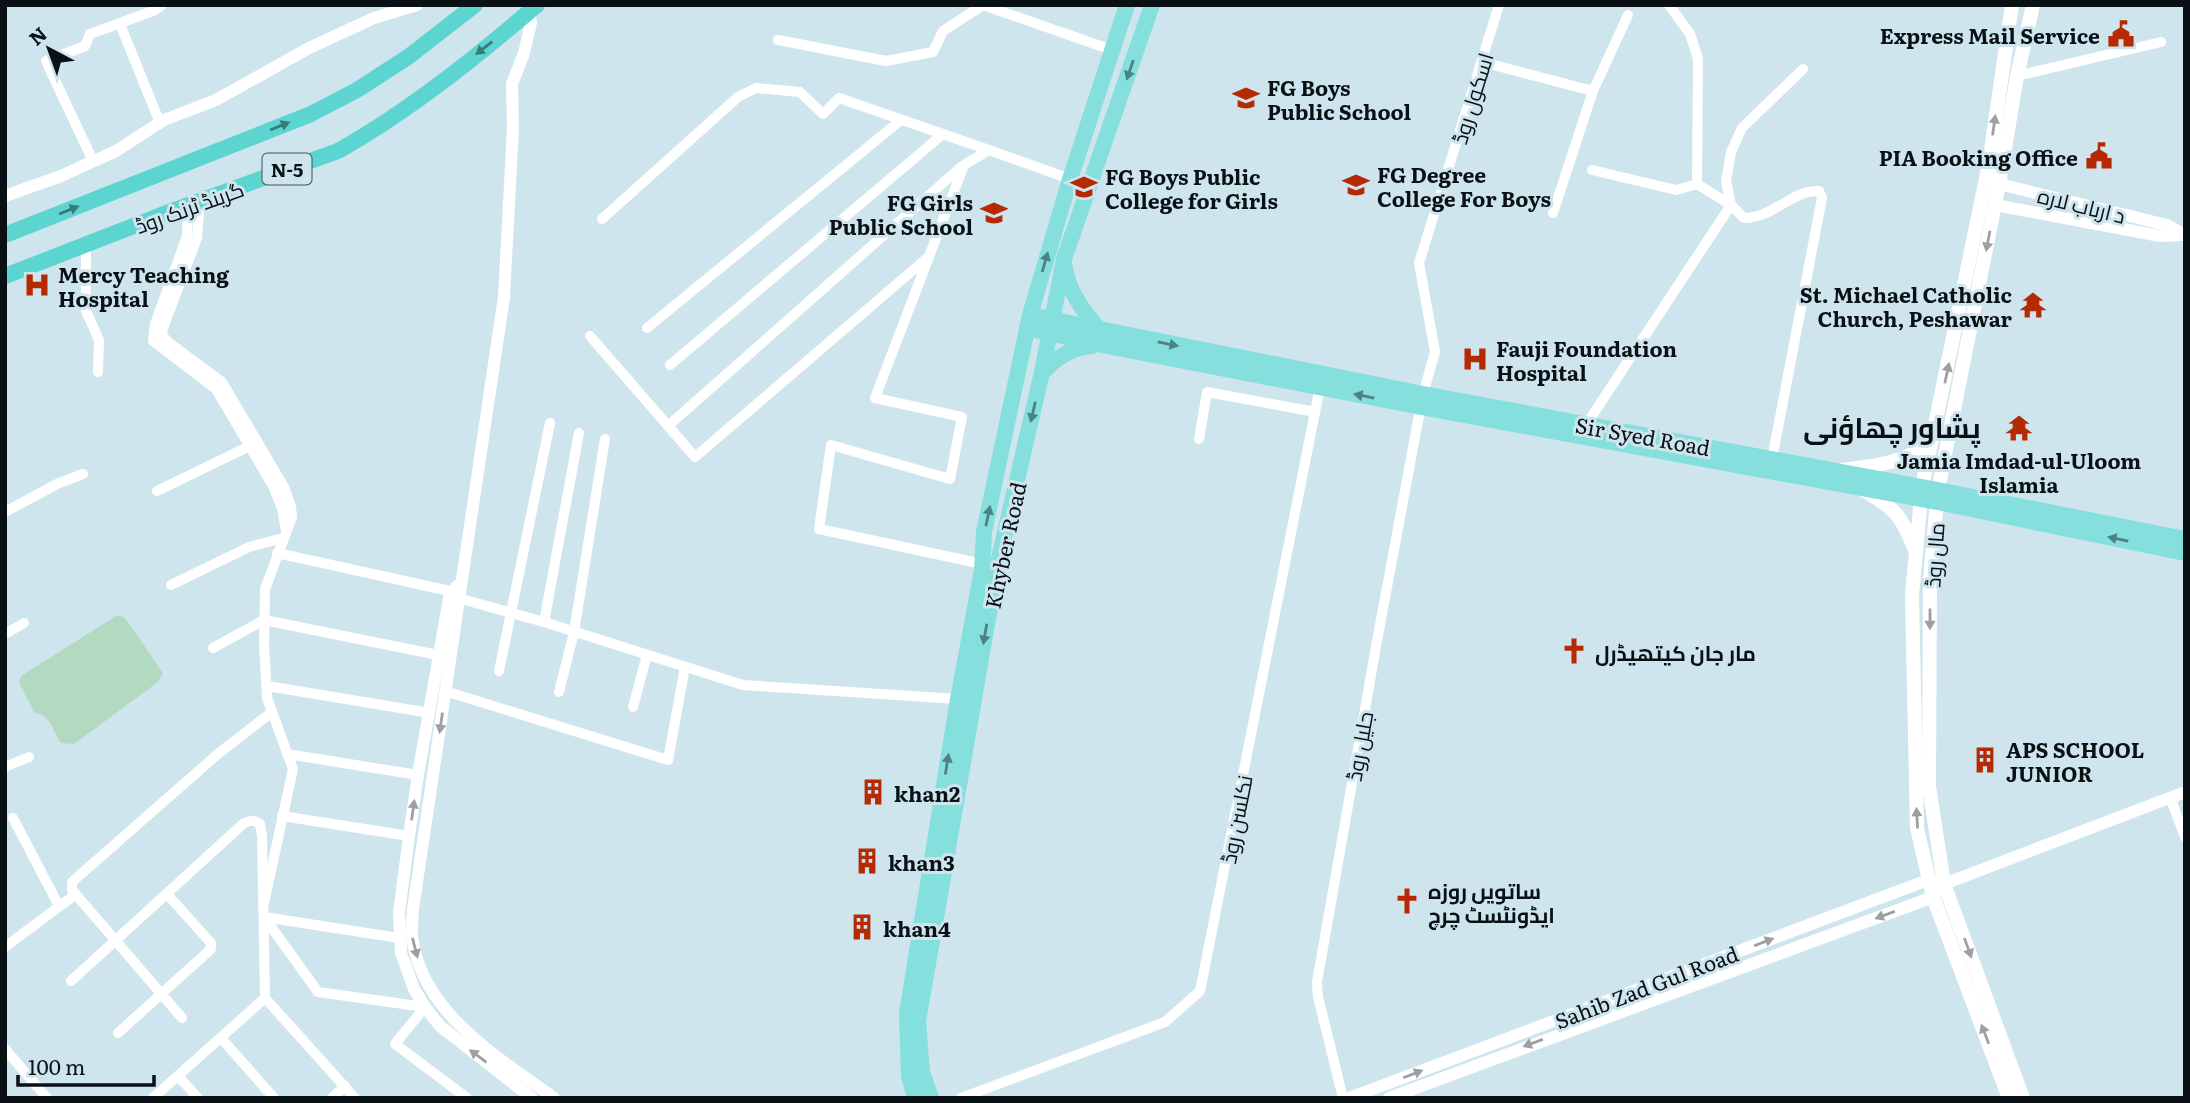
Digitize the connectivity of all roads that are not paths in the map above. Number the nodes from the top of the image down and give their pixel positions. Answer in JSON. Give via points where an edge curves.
{"nodes":[{"id":1,"x":162,"y":5,"type":"edge"},
{"id":2,"x":417,"y":5,"type":"edge"},
{"id":3,"x":475,"y":5,"type":"edge"},
{"id":4,"x":983,"y":5,"type":"edge"},
{"id":5,"x":1127,"y":5,"type":"edge"},
{"id":6,"x":1152,"y":5,"type":"edge"},
{"id":7,"x":1499,"y":5,"type":"edge"},
{"id":8,"x":1670,"y":5,"type":"edge"},
{"id":9,"x":2012,"y":5,"type":"edge"},
{"id":10,"x":2033,"y":5,"type":"edge"},
{"id":11,"x":533,"y":9,"type":"edge"},
{"id":12,"x":376,"y":11,"type":"edge"},
{"id":13,"x":1628,"y":15,"type":"dead end"},
{"id":14,"x":120,"y":24,"type":"junction"},
{"id":15,"x":778,"y":40,"type":"dead end"},
{"id":16,"x":2161,"y":42,"type":"dead end"},
{"id":17,"x":1112,"y":50,"type":"junction"},
{"id":18,"x":1482,"y":62,"type":"junction"},
{"id":19,"x":1803,"y":69,"type":"dead end"},
{"id":20,"x":2017,"y":76,"type":"junction"},
{"id":21,"x":1593,"y":91,"type":"junction"},
{"id":22,"x":901,"y":120,"type":"junction"},
{"id":23,"x":160,"y":123,"type":"junction"},
{"id":24,"x":943,"y":134,"type":"junction"},
{"id":25,"x":989,"y":150,"type":"junction"},
{"id":26,"x":93,"y":161,"type":"junction"},
{"id":27,"x":1989,"y":164,"type":"junction"},
{"id":28,"x":964,"y":165,"type":"junction"},
{"id":29,"x":1592,"y":170,"type":"dead end"},
{"id":30,"x":1070,"y":178,"type":"junction"},
{"id":31,"x":1697,"y":184,"type":"junction"},
{"id":32,"x":1999,"y":184,"type":"junction"},
{"id":33,"x":5,"y":196,"type":"edge"},
{"id":34,"x":194,"y":203,"type":"junction"},
{"id":35,"x":1731,"y":205,"type":"junction"},
{"id":36,"x":1995,"y":205,"type":"junction"},
{"id":37,"x":1553,"y":213,"type":"dead end"},
{"id":38,"x":602,"y":219,"type":"dead end"},
{"id":39,"x":5,"y":235,"type":"edge"},
{"id":40,"x":2185,"y":235,"type":"edge"},
{"id":41,"x":86,"y":245,"type":"junction"},
{"id":42,"x":929,"y":257,"type":"junction"},
{"id":43,"x":1064,"y":259,"type":"junction"},
{"id":44,"x":5,"y":276,"type":"edge"},
{"id":45,"x":1028,"y":322,"type":"junction"},
{"id":46,"x":647,"y":328,"type":"dead end"},
{"id":47,"x":1051,"y":328,"type":"junction"},
{"id":48,"x":590,"y":336,"type":"dead end"},
{"id":49,"x":1101,"y":338,"type":"junction"},
{"id":50,"x":670,"y":365,"type":"dead end"},
{"id":51,"x":98,"y":372,"type":"dead end"},
{"id":52,"x":1042,"y":372,"type":"junction"},
{"id":53,"x":1320,"y":387,"type":"junction"},
{"id":54,"x":1422,"y":400,"type":"junction"},
{"id":55,"x":1315,"y":412,"type":"junction"},
{"id":56,"x":1937,"y":419,"type":"junction"},
{"id":57,"x":550,"y":423,"type":"dead end"},
{"id":58,"x":1586,"y":425,"type":"junction"},
{"id":59,"x":668,"y":426,"type":"junction"},
{"id":60,"x":579,"y":432,"type":"dead end"},
{"id":61,"x":605,"y":439,"type":"dead end"},
{"id":62,"x":1199,"y":439,"type":"dead end"},
{"id":63,"x":253,"y":444,"type":"junction"},
{"id":64,"x":1772,"y":459,"type":"junction"},
{"id":65,"x":1835,"y":471,"type":"junction"},
{"id":66,"x":83,"y":474,"type":"dead end"},
{"id":67,"x":1859,"y":487,"type":"junction"},
{"id":68,"x":157,"y":491,"type":"dead end"},
{"id":69,"x":1930,"y":494,"type":"junction"},
{"id":70,"x":5,"y":512,"type":"edge"},
{"id":71,"x":285,"y":534,"type":"junction"},
{"id":72,"x":2185,"y":539,"type":"edge"},
{"id":73,"x":2164,"y":542,"type":"junction"},
{"id":74,"x":277,"y":553,"type":"junction"},
{"id":75,"x":1916,"y":553,"type":"junction"},
{"id":76,"x":2185,"y":553,"type":"edge"},
{"id":77,"x":983,"y":564,"type":"junction"},
{"id":78,"x":171,"y":585,"type":"dead end"},
{"id":79,"x":457,"y":592,"type":"junction"},
{"id":80,"x":511,"y":613,"type":"junction"},
{"id":81,"x":264,"y":620,"type":"junction"},
{"id":82,"x":544,"y":622,"type":"junction"},
{"id":83,"x":24,"y":623,"type":"dead end"},
{"id":84,"x":574,"y":632,"type":"junction"},
{"id":85,"x":5,"y":634,"type":"edge"},
{"id":86,"x":213,"y":648,"type":"dead end"},
{"id":87,"x":438,"y":655,"type":"junction"},
{"id":88,"x":648,"y":655,"type":"junction"},
{"id":89,"x":685,"y":667,"type":"junction"},
{"id":90,"x":499,"y":671,"type":"dead end"},
{"id":91,"x":267,"y":686,"type":"junction"},
{"id":92,"x":445,"y":691,"type":"junction"},
{"id":93,"x":559,"y":692,"type":"dead end"},
{"id":94,"x":958,"y":699,"type":"junction"},
{"id":95,"x":633,"y":707,"type":"dead end"},
{"id":96,"x":272,"y":712,"type":"junction"},
{"id":97,"x":430,"y":713,"type":"junction"},
{"id":98,"x":287,"y":754,"type":"junction"},
{"id":99,"x":29,"y":757,"type":"dead end"},
{"id":100,"x":5,"y":767,"type":"edge"},
{"id":101,"x":418,"y":775,"type":"junction"},
{"id":102,"x":2185,"y":792,"type":"edge"},
{"id":103,"x":2170,"y":797,"type":"junction"},
{"id":104,"x":282,"y":816,"type":"junction"},
{"id":105,"x":13,"y":818,"type":"dead end"},
{"id":106,"x":409,"y":836,"type":"junction"},
{"id":107,"x":2185,"y":837,"type":"edge"},
{"id":108,"x":1928,"y":880,"type":"junction"},
{"id":109,"x":1944,"y":884,"type":"junction"},
{"id":110,"x":76,"y":894,"type":"junction"},
{"id":111,"x":167,"y":894,"type":"junction"},
{"id":112,"x":1933,"y":897,"type":"junction"},
{"id":113,"x":264,"y":903,"type":"junction"},
{"id":114,"x":59,"y":906,"type":"junction"},
{"id":115,"x":264,"y":917,"type":"junction"},
{"id":116,"x":399,"y":938,"type":"junction"},
{"id":117,"x":116,"y":941,"type":"junction"},
{"id":118,"x":5,"y":947,"type":"edge"},
{"id":119,"x":71,"y":981,"type":"dead end"},
{"id":120,"x":162,"y":995,"type":"junction"},
{"id":121,"x":265,"y":998,"type":"junction"},
{"id":122,"x":425,"y":1007,"type":"junction"},
{"id":123,"x":182,"y":1018,"type":"dead end"},
{"id":124,"x":118,"y":1033,"type":"dead end"},
{"id":125,"x":221,"y":1038,"type":"junction"},
{"id":126,"x":5,"y":1049,"type":"edge"},
{"id":127,"x":178,"y":1076,"type":"junction"},
{"id":128,"x":345,"y":1086,"type":"junction"},
{"id":129,"x":47,"y":1098,"type":"edge"},
{"id":130,"x":153,"y":1098,"type":"edge"},
{"id":131,"x":198,"y":1098,"type":"edge"},
{"id":132,"x":274,"y":1098,"type":"edge"},
{"id":133,"x":332,"y":1098,"type":"edge"},
{"id":134,"x":355,"y":1098,"type":"edge"},
{"id":135,"x":467,"y":1098,"type":"edge"},
{"id":136,"x":532,"y":1098,"type":"edge"},
{"id":137,"x":554,"y":1098,"type":"edge"},
{"id":138,"x":915,"y":1098,"type":"edge"},
{"id":139,"x":931,"y":1098,"type":"edge"},
{"id":140,"x":961,"y":1098,"type":"edge"},
{"id":141,"x":1343,"y":1098,"type":"edge"},
{"id":142,"x":1349,"y":1098,"type":"edge"},
{"id":143,"x":1389,"y":1098,"type":"edge"},
{"id":144,"x":2009,"y":1098,"type":"edge"},
{"id":145,"x":2023,"y":1098,"type":"edge"}],
"edges":[{"from":1,"to":14,"type":"street"},
{"from":2,"to":12,"type":"street"},
{"from":39,"to":3,"type":"highway","name":"گرینڈ ٹرنک روڈ","number":"N-5","one_way":true,"via":[[311,114],[408,57]]},
{"from":4,"to":15,"type":"street","via":[[943,31],[933,52],[886,61]]},
{"from":4,"to":17,"type":"street"},
{"from":5,"to":17,"type":"main road","name":"Khyber Road"},
{"from":6,"to":43,"type":"main road","name":"Khyber Road","one_way":true},
{"from":7,"to":18,"type":"street","name":"اسکول روڈ"},
{"from":8,"to":31,"type":"street","via":[[1690,34],[1698,59]]},
{"from":27,"to":9,"type":"main road","name":"مال روڈ","one_way":true},
{"from":10,"to":20,"type":"main road","name":"مال روڈ"},
{"from":11,"to":34,"type":"highway","name":"گرینڈ ٹرنک روڈ","number":"N-5","one_way":true,"via":[[422,97],[363,137],[338,151]]},
{"from":11,"to":79,"type":"street","via":[[512,85],[503,297]]},
{"from":12,"to":23,"type":"street","via":[[216,100]]},
{"from":13,"to":21,"type":"street"},
{"from":14,"to":23,"type":"street"},
{"from":14,"to":26,"type":"street","via":[[90,34],[85,46],[46,61]]},
{"from":16,"to":20,"type":"street"},
{"from":17,"to":30,"type":"main road","name":"Khyber Road"},
{"from":18,"to":21,"type":"street"},
{"from":18,"to":54,"type":"street","name":"اسکول روڈ","via":[[1419,262],[1435,352]]},
{"from":19,"to":35,"type":"street","via":[[1742,128],[1731,152],[1726,181]]},
{"from":20,"to":32,"type":"main road","name":"مال روڈ"},
{"from":21,"to":37,"type":"street"},
{"from":22,"to":24,"type":"street"},
{"from":22,"to":38,"type":"street","via":[[839,98],[822,114],[800,92],[756,88],[738,97]]},
{"from":22,"to":46,"type":"street"},
{"from":23,"to":26,"type":"street"},
{"from":24,"to":25,"type":"street"},
{"from":24,"to":50,"type":"street"},
{"from":25,"to":28,"type":"street"},
{"from":25,"to":30,"type":"street"},
{"from":26,"to":33,"type":"street"},
{"from":27,"to":32,"type":"street"},
{"from":56,"to":27,"type":"main road","name":"مال روڈ","one_way":true},
{"from":28,"to":42,"type":"street"},
{"from":28,"to":59,"type":"street"},
{"from":29,"to":31,"type":"street","via":[[1676,190]]},
{"from":45,"to":30,"type":"main road","name":"Khyber Road","one_way":true},
{"from":31,"to":35,"type":"street"},
{"from":32,"to":36,"type":"main road","name":"مال روڈ"},
{"from":32,"to":40,"type":"street","name":"د ارباب لاره","via":[[2167,225]]},
{"from":34,"to":41,"type":"highway","name":"گرینڈ ٹرنک روڈ","number":"N-5"},
{"from":34,"to":63,"type":"street","via":[[197,238],[162,335],[222,382]]},
{"from":35,"to":58,"type":"street"},
{"from":35,"to":64,"type":"street","via":[[1744,218],[1754,218],[1805,192],[1819,191],[1822,198]]},
{"from":36,"to":40,"type":"street","via":[[2161,236]]},
{"from":36,"to":69,"type":"main road","name":"مال روڈ","one_way":true},
{"from":41,"to":44,"type":"highway","name":"گرینڈ ٹرنک روڈ","number":"N-5"},
{"from":41,"to":51,"type":"street","via":[[86,312],[99,340]]},
{"from":42,"to":59,"type":"street","via":[[695,457]]},
{"from":42,"to":77,"type":"street","via":[[875,398],[962,417],[950,479],[831,445],[819,529]]},
{"from":43,"to":47,"type":"main road","name":"Khyber Road"},
{"from":43,"to":49,"type":"main road","via":[[1067,280]]},
{"from":45,"to":47,"type":"main road"},
{"from":77,"to":45,"type":"main road","name":"Khyber Road","one_way":true,"via":[[984,531]]},
{"from":47,"to":49,"type":"main road"},
{"from":47,"to":52,"type":"main road","name":"Khyber Road"},
{"from":48,"to":59,"type":"street"},
{"from":49,"to":52,"type":"main road","via":[[1055,358]]},
{"from":49,"to":53,"type":"main road","name":"Sir Syed Road"},
{"from":49,"to":54,"type":"main road","name":"Sir Syed Road","one_way":true},
{"from":52,"to":139,"type":"main road","name":"Khyber Road","one_way":true,"via":[[997,567],[918,1021],[922,1072]]},
{"from":54,"to":53,"type":"main road","name":"Sir Syed Road","one_way":true},
{"from":53,"to":55,"type":"street","name":"نکلسن روڈ"},
{"from":54,"to":58,"type":"main road","name":"Sir Syed Road"},
{"from":54,"to":67,"type":"main road","name":"Sir Syed Road"},
{"from":54,"to":141,"type":"street","name":"جلیل روڈ","via":[[1317,982]]},
{"from":55,"to":62,"type":"street","via":[[1208,392]]},
{"from":55,"to":140,"type":"street","name":"نکلسن روڈ","via":[[1200,991],[1165,1022]]},
{"from":56,"to":65,"type":"main road","via":[[1921,448],[1907,456]]},
{"from":56,"to":69,"type":"main road","name":"مال روڈ"},
{"from":57,"to":80,"type":"street"},
{"from":58,"to":64,"type":"main road","name":"Sir Syed Road"},
{"from":60,"to":82,"type":"street"},
{"from":61,"to":84,"type":"street"},
{"from":63,"to":68,"type":"street"},
{"from":63,"to":71,"type":"street","via":[[288,496],[292,517]]},
{"from":64,"to":65,"type":"main road","name":"Sir Syed Road"},
{"from":65,"to":69,"type":"main road","name":"Sir Syed Road"},
{"from":66,"to":70,"type":"street"},
{"from":67,"to":69,"type":"main road","name":"Sir Syed Road"},
{"from":67,"to":75,"type":"main road","via":[[1898,515]]},
{"from":69,"to":73,"type":"main road","name":"Sir Syed Road"},
{"from":69,"to":75,"type":"main road","name":"مال روڈ"},
{"from":69,"to":109,"type":"main road","name":"مال روڈ","one_way":true,"via":[[1929,786]]},
{"from":71,"to":74,"type":"street"},
{"from":71,"to":78,"type":"street"},
{"from":72,"to":73,"type":"main road","name":"Sir Syed Road"},
{"from":73,"to":76,"type":"main road","name":"Sir Syed Road"},
{"from":74,"to":79,"type":"street"},
{"from":74,"to":81,"type":"street","via":[[265,589]]},
{"from":108,"to":75,"type":"main road","name":"مال روڈ","one_way":true,"via":[[1917,828],[1912,595]]},
{"from":77,"to":94,"type":"main road","name":"Khyber Road"},
{"from":79,"to":80,"type":"street"},
{"from":79,"to":87,"type":"street","via":[[449,598]]},
{"from":79,"to":92,"type":"street"},
{"from":80,"to":82,"type":"street"},
{"from":80,"to":90,"type":"street"},
{"from":81,"to":86,"type":"street"},
{"from":81,"to":87,"type":"street"},
{"from":81,"to":91,"type":"street"},
{"from":82,"to":84,"type":"street"},
{"from":83,"to":85,"type":"street"},
{"from":84,"to":88,"type":"street"},
{"from":84,"to":93,"type":"street"},
{"from":87,"to":97,"type":"street"},
{"from":88,"to":89,"type":"street"},
{"from":88,"to":95,"type":"street"},
{"from":89,"to":92,"type":"street","via":[[668,761]]},
{"from":89,"to":94,"type":"street","via":[[743,685]]},
{"from":91,"to":96,"type":"street"},
{"from":91,"to":97,"type":"street"},
{"from":92,"to":137,"type":"street","one_way":true,"via":[[413,909],[414,944],[428,985],[446,1012]]},
{"from":138,"to":94,"type":"main road","name":"Khyber Road","one_way":true,"via":[[909,1076],[907,1013]]},
{"from":96,"to":98,"type":"street"},
{"from":96,"to":110,"type":"street","via":[[72,882]]},
{"from":97,"to":101,"type":"street"},
{"from":98,"to":101,"type":"street"},
{"from":98,"to":104,"type":"street","via":[[293,769]]},
{"from":99,"to":100,"type":"street"},
{"from":106,"to":101,"type":"street","one_way":true},
{"from":102,"to":103,"type":"street","name":"Sahib Zad Gul Road"},
{"from":103,"to":107,"type":"street"},
{"from":103,"to":109,"type":"street","name":"Sahib Zad Gul Road"},
{"from":104,"to":106,"type":"street"},
{"from":104,"to":113,"type":"street"},
{"from":105,"to":114,"type":"street"},
{"from":106,"to":116,"type":"street"},
{"from":108,"to":109,"type":"street"},
{"from":108,"to":112,"type":"main road","name":"مال روڈ"},
{"from":142,"to":108,"type":"street","name":"Sahib Zad Gul Road","one_way":true},
{"from":109,"to":112,"type":"street","name":"Sahib Zad Gul Road"},
{"from":109,"to":145,"type":"main road","name":"مال روڈ","one_way":true},
{"from":110,"to":114,"type":"street"},
{"from":110,"to":117,"type":"street"},
{"from":111,"to":113,"type":"street","via":[[250,820],[262,829]]},
{"from":111,"to":117,"type":"street"},
{"from":111,"to":120,"type":"street","via":[[212,946]]},
{"from":112,"to":143,"type":"street","name":"Sahib Zad Gul Road","one_way":true},
{"from":144,"to":112,"type":"main road","name":"مال روڈ","one_way":true},
{"from":113,"to":115,"type":"street"},
{"from":114,"to":118,"type":"street"},
{"from":115,"to":116,"type":"street"},
{"from":115,"to":121,"type":"street"},
{"from":115,"to":122,"type":"street","via":[[318,992]]},
{"from":116,"to":122,"type":"street","via":[[407,972]]},
{"from":117,"to":119,"type":"street"},
{"from":117,"to":120,"type":"street"},
{"from":120,"to":123,"type":"street"},
{"from":120,"to":124,"type":"street"},
{"from":121,"to":125,"type":"street"},
{"from":121,"to":128,"type":"street"},
{"from":122,"to":135,"type":"street","via":[[395,1044]]},
{"from":136,"to":122,"type":"street","one_way":true,"via":[[452,1037]]},
{"from":125,"to":127,"type":"street"},
{"from":125,"to":132,"type":"street"},
{"from":126,"to":129,"type":"street"},
{"from":127,"to":130,"type":"street"},
{"from":127,"to":131,"type":"street"},
{"from":128,"to":133,"type":"street"},
{"from":128,"to":134,"type":"street"}]}
